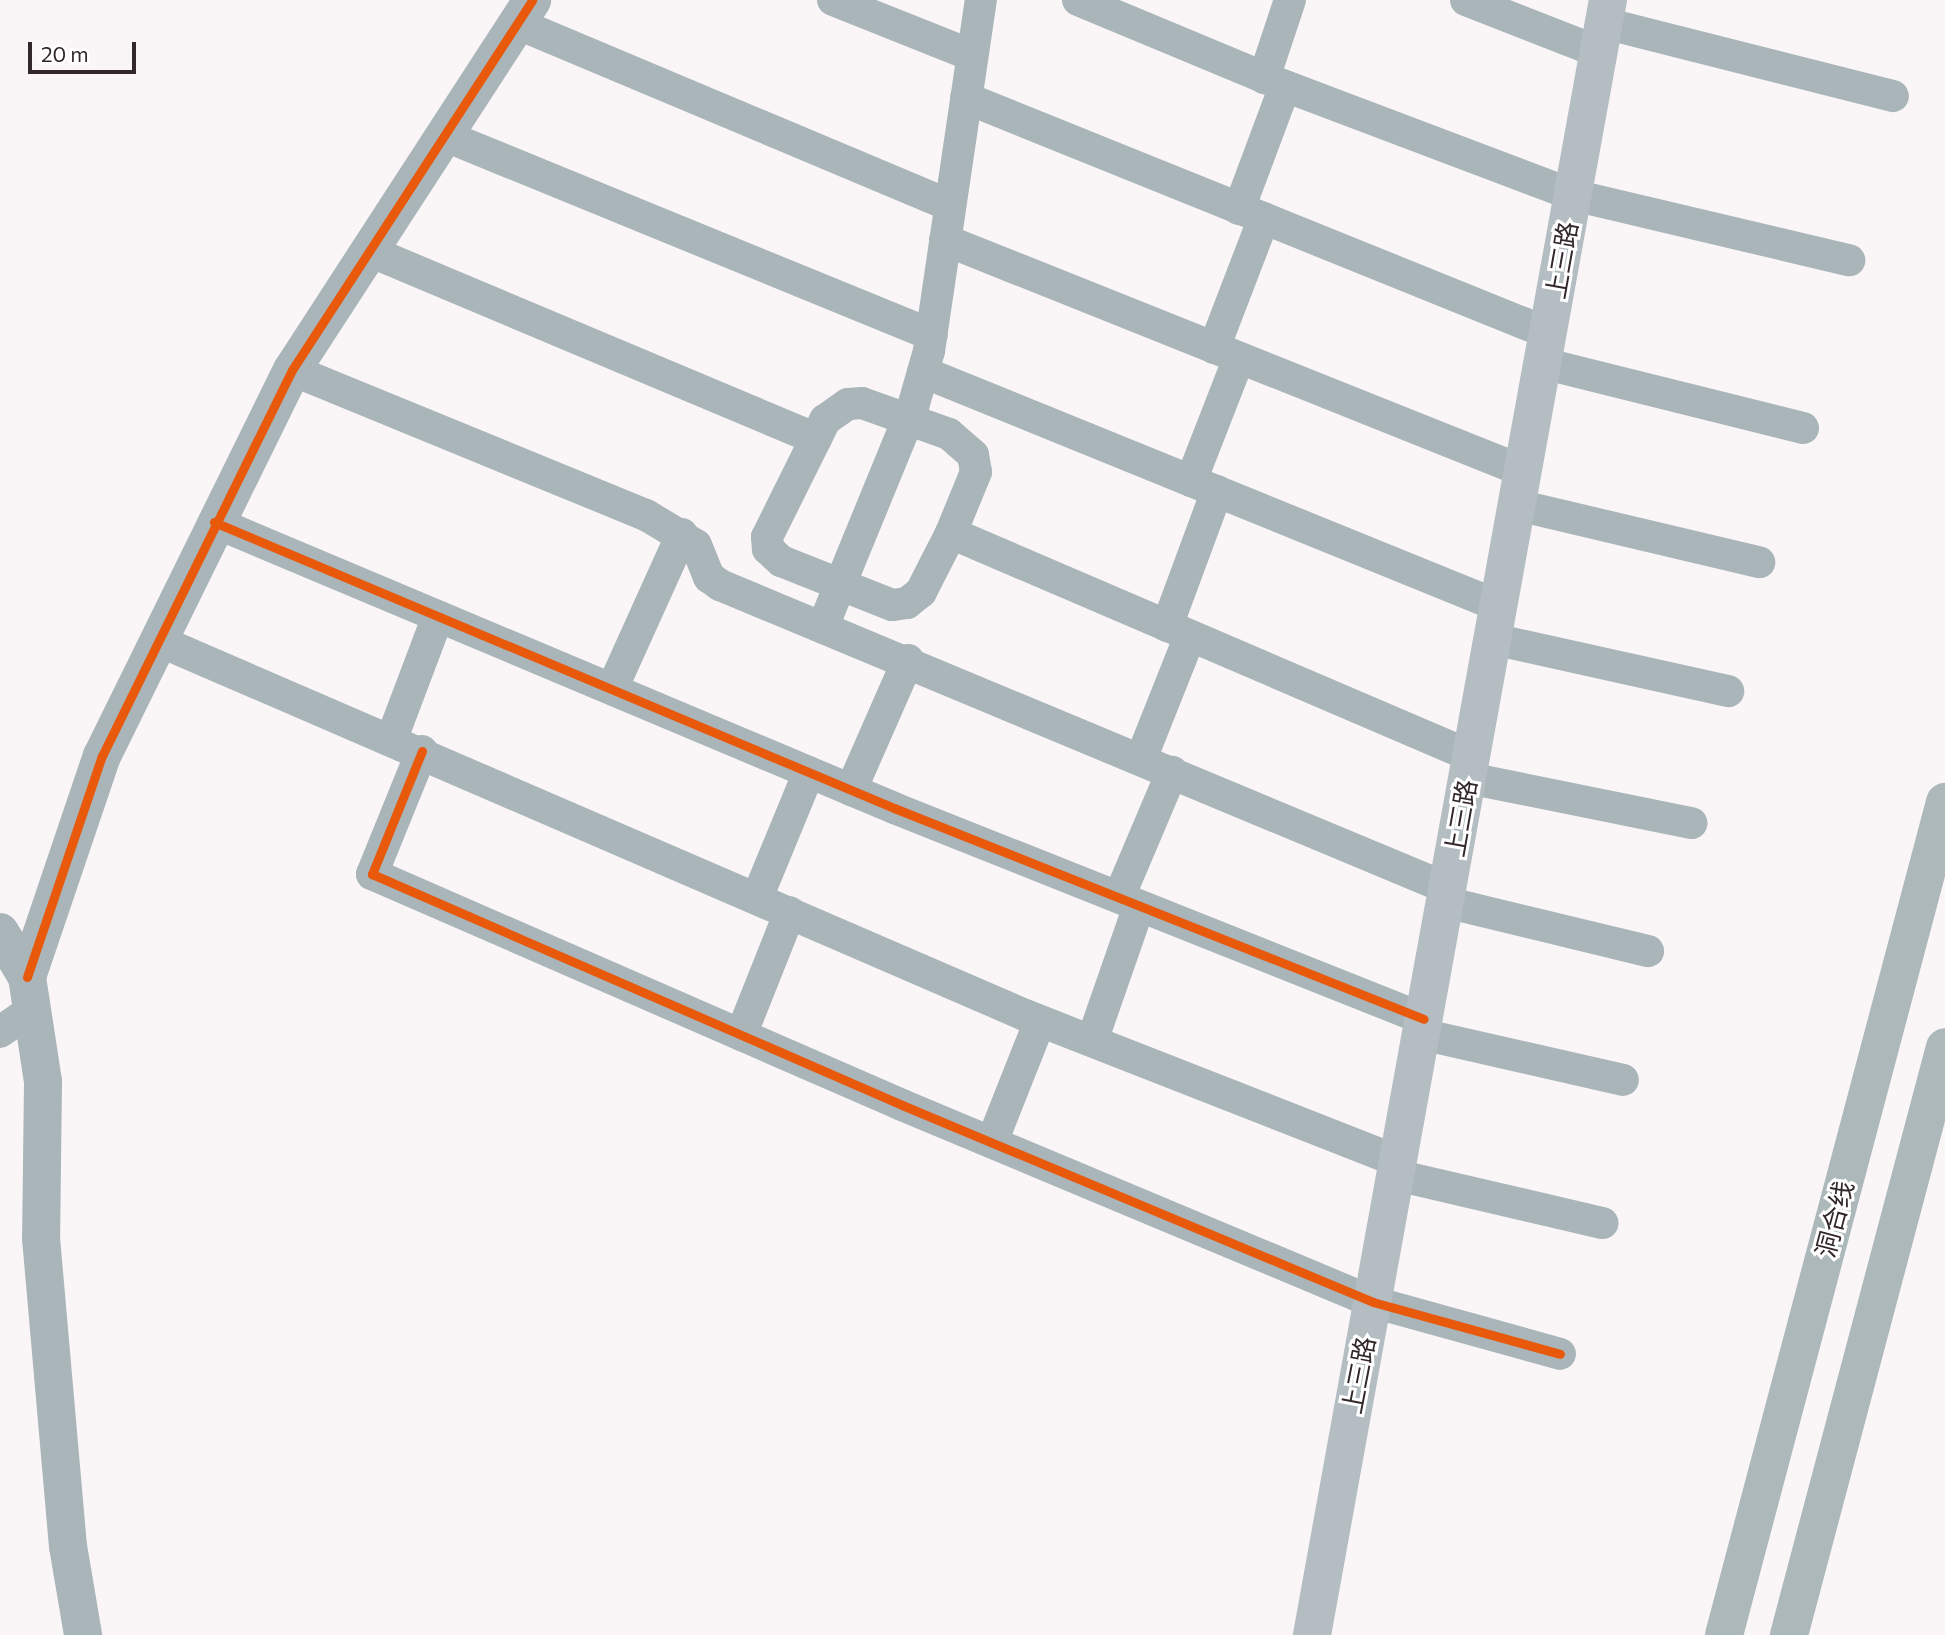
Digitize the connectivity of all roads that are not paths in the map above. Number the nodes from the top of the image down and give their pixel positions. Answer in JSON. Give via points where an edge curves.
{"nodes":[{"id":1,"x":833,"y":0,"type":"edge"},
{"id":2,"x":981,"y":0,"type":"edge"},
{"id":3,"x":1078,"y":0,"type":"edge"},
{"id":4,"x":1290,"y":0,"type":"edge"},
{"id":5,"x":1466,"y":0,"type":"edge"},
{"id":6,"x":524,"y":12,"type":"edge"},
{"id":7,"x":1603,"y":25,"type":"edge"},
{"id":8,"x":971,"y":55,"type":"junction"},
{"id":9,"x":1275,"y":82,"type":"junction"},
{"id":10,"x":1893,"y":96,"type":"dead end"},
{"id":11,"x":966,"y":98,"type":"junction"},
{"id":12,"x":443,"y":135,"type":"junction"},
{"id":13,"x":1573,"y":195,"type":"junction"},
{"id":14,"x":950,"y":205,"type":"junction"},
{"id":15,"x":1252,"y":214,"type":"junction"},
{"id":16,"x":945,"y":240,"type":"junction"},
{"id":17,"x":367,"y":250,"type":"junction"},
{"id":18,"x":1849,"y":260,"type":"dead end"},
{"id":19,"x":932,"y":335,"type":"junction"},
{"id":20,"x":1545,"y":348,"type":"junction"},
{"id":21,"x":1227,"y":353,"type":"junction"},
{"id":22,"x":292,"y":369,"type":"junction"},
{"id":23,"x":923,"y":372,"type":"junction"},
{"id":24,"x":908,"y":420,"type":"junction"},
{"id":25,"x":1803,"y":428,"type":"dead end"},
{"id":26,"x":816,"y":439,"type":"junction"},
{"id":27,"x":1204,"y":486,"type":"junction"},
{"id":28,"x":1520,"y":488,"type":"junction"},
{"id":29,"x":214,"y":522,"type":"junction"},
{"id":30,"x":951,"y":533,"type":"junction"},
{"id":31,"x":682,"y":534,"type":"junction"},
{"id":32,"x":1759,"y":562,"type":"dead end"},
{"id":33,"x":840,"y":585,"type":"junction"},
{"id":34,"x":438,"y":616,"type":"junction"},
{"id":35,"x":1496,"y":622,"type":"junction"},
{"id":36,"x":824,"y":624,"type":"junction"},
{"id":37,"x":1179,"y":631,"type":"junction"},
{"id":38,"x":157,"y":640,"type":"junction"},
{"id":39,"x":908,"y":660,"type":"junction"},
{"id":40,"x":612,"y":689,"type":"junction"},
{"id":41,"x":1728,"y":691,"type":"dead end"},
{"id":42,"x":392,"y":738,"type":"junction"},
{"id":43,"x":422,"y":751,"type":"junction"},
{"id":44,"x":1141,"y":759,"type":"junction"},
{"id":45,"x":1469,"y":767,"type":"junction"},
{"id":46,"x":809,"y":772,"type":"junction"},
{"id":47,"x":1172,"y":772,"type":"junction"},
{"id":48,"x":850,"y":790,"type":"junction"},
{"id":49,"x":1945,"y":802,"type":"edge"},
{"id":50,"x":1692,"y":823,"type":"dead end"},
{"id":51,"x":1446,"y":895,"type":"junction"},
{"id":52,"x":757,"y":898,"type":"junction"},
{"id":53,"x":1129,"y":901,"type":"junction"},
{"id":54,"x":790,"y":912,"type":"junction"},
{"id":55,"x":0,"y":932,"type":"edge"},
{"id":56,"x":1648,"y":951,"type":"dead end"},
{"id":57,"x":30,"y":993,"type":"junction"},
{"id":58,"x":1040,"y":1021,"type":"junction"},
{"id":59,"x":1422,"y":1026,"type":"junction"},
{"id":60,"x":0,"y":1032,"type":"edge"},
{"id":61,"x":741,"y":1035,"type":"junction"},
{"id":62,"x":1092,"y":1041,"type":"junction"},
{"id":63,"x":1945,"y":1048,"type":"edge"},
{"id":64,"x":1623,"y":1080,"type":"dead end"},
{"id":65,"x":992,"y":1142,"type":"junction"},
{"id":66,"x":1397,"y":1168,"type":"junction"},
{"id":67,"x":1602,"y":1223,"type":"dead end"},
{"id":68,"x":1373,"y":1302,"type":"junction"},
{"id":69,"x":1560,"y":1354,"type":"dead end"},
{"id":70,"x":83,"y":1635,"type":"edge"},
{"id":71,"x":1312,"y":1635,"type":"edge"},
{"id":72,"x":1724,"y":1635,"type":"edge"},
{"id":73,"x":1789,"y":1635,"type":"edge"}],
"edges":[{"from":1,"to":8,"type":"street"},
{"from":2,"to":8,"type":"street"},
{"from":3,"to":9,"type":"street"},
{"from":4,"to":9,"type":"street"},
{"from":5,"to":7,"type":"street"},
{"from":6,"to":12,"type":"street"},
{"from":6,"to":14,"type":"street"},
{"from":7,"to":10,"type":"street"},
{"from":7,"to":13,"type":"main road","name":"上三路"},
{"from":8,"to":11,"type":"street"},
{"from":9,"to":13,"type":"street"},
{"from":9,"to":15,"type":"street"},
{"from":11,"to":14,"type":"street"},
{"from":11,"to":15,"type":"street"},
{"from":12,"to":17,"type":"street"},
{"from":12,"to":19,"type":"street"},
{"from":13,"to":18,"type":"street"},
{"from":13,"to":20,"type":"main road","name":"上三路"},
{"from":14,"to":16,"type":"street"},
{"from":15,"to":20,"type":"street"},
{"from":15,"to":21,"type":"street"},
{"from":16,"to":19,"type":"street"},
{"from":16,"to":21,"type":"street"},
{"from":17,"to":22,"type":"street"},
{"from":17,"to":26,"type":"street"},
{"from":19,"to":23,"type":"street"},
{"from":20,"to":25,"type":"street"},
{"from":20,"to":28,"type":"main road","name":"上三路"},
{"from":21,"to":27,"type":"street"},
{"from":21,"to":28,"type":"street"},
{"from":22,"to":29,"type":"street"},
{"from":22,"to":31,"type":"street"},
{"from":23,"to":24,"type":"street"},
{"from":23,"to":27,"type":"street"},
{"from":24,"to":26,"type":"street","via":[[862,403],[848,404],[825,420]]},
{"from":24,"to":30,"type":"street","via":[[949,434],[973,455],[976,471]]},
{"from":24,"to":33,"type":"street"},
{"from":26,"to":33,"type":"street","via":[[767,537],[768,549],[781,561]]},
{"from":27,"to":35,"type":"street"},
{"from":27,"to":37,"type":"street"},
{"from":28,"to":32,"type":"street"},
{"from":28,"to":35,"type":"main road","name":"上三路"},
{"from":29,"to":34,"type":"street"},
{"from":29,"to":38,"type":"street"},
{"from":30,"to":33,"type":"street","via":[[922,592],[907,603],[892,605]]},
{"from":30,"to":37,"type":"street"},
{"from":31,"to":36,"type":"street","via":[[703,556],[709,577]]},
{"from":31,"to":40,"type":"street"},
{"from":33,"to":36,"type":"street"},
{"from":34,"to":40,"type":"street"},
{"from":34,"to":42,"type":"street"},
{"from":35,"to":41,"type":"street"},
{"from":35,"to":45,"type":"main road","name":"上三路"},
{"from":36,"to":39,"type":"street"},
{"from":37,"to":44,"type":"street"},
{"from":37,"to":45,"type":"street"},
{"from":38,"to":42,"type":"street"},
{"from":38,"to":57,"type":"street","via":[[102,756]]},
{"from":39,"to":44,"type":"street"},
{"from":39,"to":48,"type":"street"},
{"from":40,"to":46,"type":"street"},
{"from":42,"to":43,"type":"street"},
{"from":43,"to":52,"type":"street"},
{"from":43,"to":61,"type":"street","via":[[372,874]]},
{"from":44,"to":47,"type":"street"},
{"from":45,"to":50,"type":"street"},
{"from":45,"to":51,"type":"main road","name":"上三路"},
{"from":46,"to":48,"type":"street"},
{"from":46,"to":52,"type":"street"},
{"from":47,"to":51,"type":"street"},
{"from":47,"to":53,"type":"street"},
{"from":48,"to":53,"type":"street"},
{"from":49,"to":72,"type":"highway","name":"洞合线"},
{"from":51,"to":56,"type":"street"},
{"from":51,"to":59,"type":"main road","name":"上三路"},
{"from":52,"to":54,"type":"street"},
{"from":53,"to":59,"type":"street"},
{"from":53,"to":62,"type":"street"},
{"from":54,"to":58,"type":"street"},
{"from":54,"to":61,"type":"street"},
{"from":55,"to":57,"type":"street"},
{"from":57,"to":60,"type":"street"},
{"from":57,"to":70,"type":"street","via":[[43,1082],[41,1238],[68,1546]]},
{"from":58,"to":62,"type":"street"},
{"from":58,"to":65,"type":"street"},
{"from":59,"to":64,"type":"street"},
{"from":59,"to":66,"type":"main road","name":"上三路"},
{"from":61,"to":65,"type":"street"},
{"from":62,"to":66,"type":"street"},
{"from":63,"to":73,"type":"highway"},
{"from":65,"to":68,"type":"street"},
{"from":66,"to":67,"type":"street"},
{"from":66,"to":68,"type":"main road","name":"上三路"},
{"from":68,"to":69,"type":"street"},
{"from":68,"to":71,"type":"main road","name":"上三路"}]}
